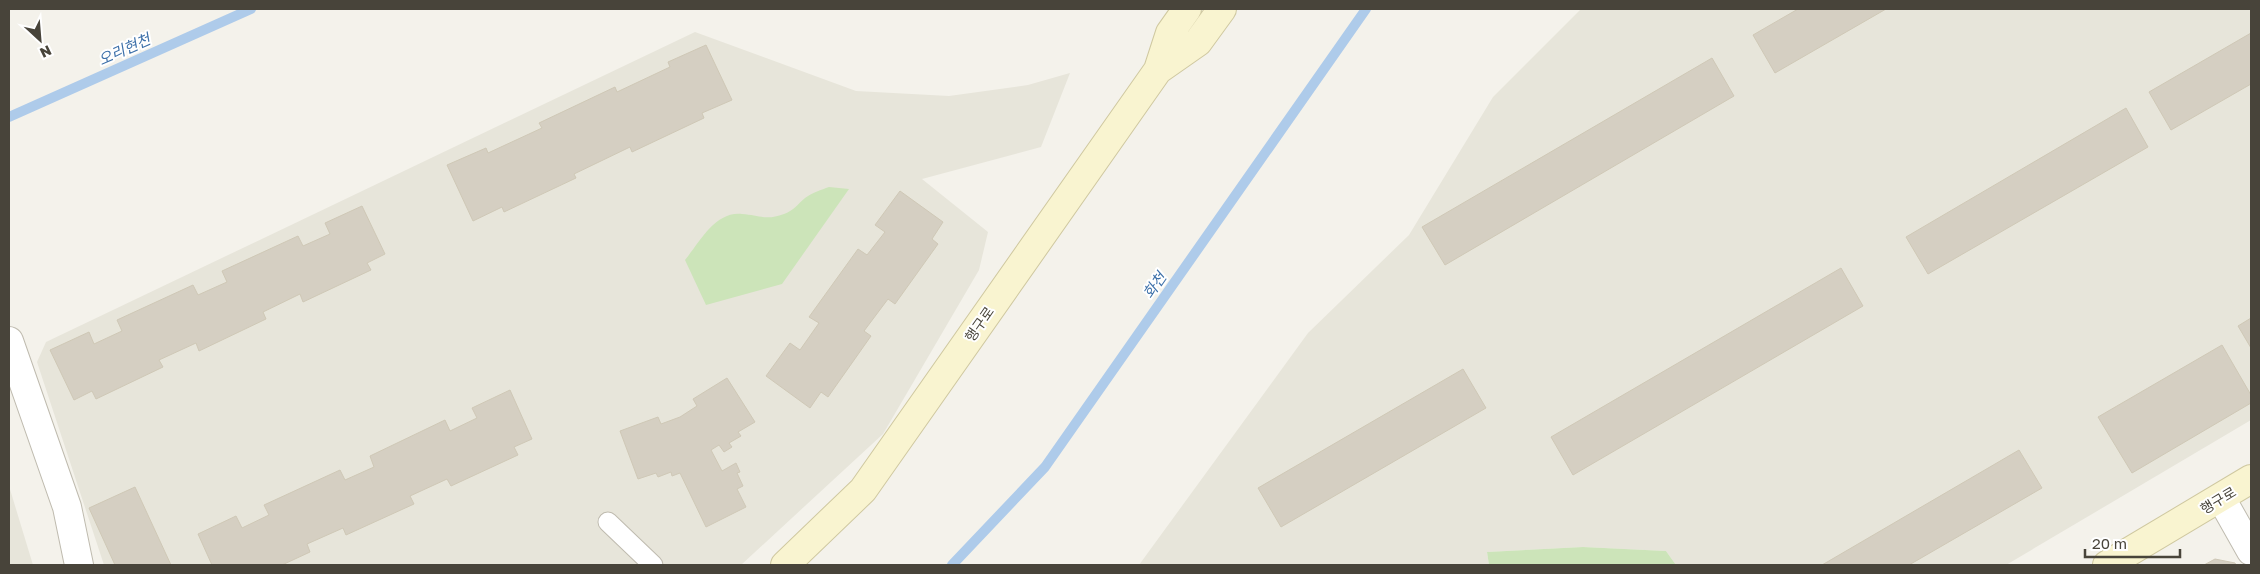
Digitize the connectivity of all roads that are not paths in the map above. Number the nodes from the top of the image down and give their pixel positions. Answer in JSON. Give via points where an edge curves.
{"nodes":[{"id":1,"x":1187,"y":9,"type":"edge"},
{"id":2,"x":1222,"y":9,"type":"edge"},
{"id":3,"x":1158,"y":70,"type":"junction"},
{"id":4,"x":9,"y":341,"type":"edge"},
{"id":5,"x":2251,"y":479,"type":"edge"},
{"id":6,"x":2221,"y":498,"type":"junction"},
{"id":7,"x":608,"y":522,"type":"dead end"},
{"id":8,"x":2251,"y":551,"type":"edge"},
{"id":9,"x":78,"y":565,"type":"edge"},
{"id":10,"x":653,"y":565,"type":"edge"},
{"id":11,"x":785,"y":565,"type":"edge"},
{"id":12,"x":2107,"y":565,"type":"edge"}],
"edges":[{"from":1,"to":3,"type":"street","name":"행구로","via":[[1170,33]]},
{"from":2,"to":3,"type":"street","name":"행구로","via":[[1198,42]]},
{"from":3,"to":11,"type":"street","name":"행구로","via":[[863,490]]},
{"from":4,"to":9,"type":"street","via":[[67,507]]},
{"from":5,"to":6,"type":"street","name":"행구로"},
{"from":6,"to":8,"type":"street"},
{"from":6,"to":12,"type":"street","name":"행구로"},
{"from":7,"to":10,"type":"lane"}]}
